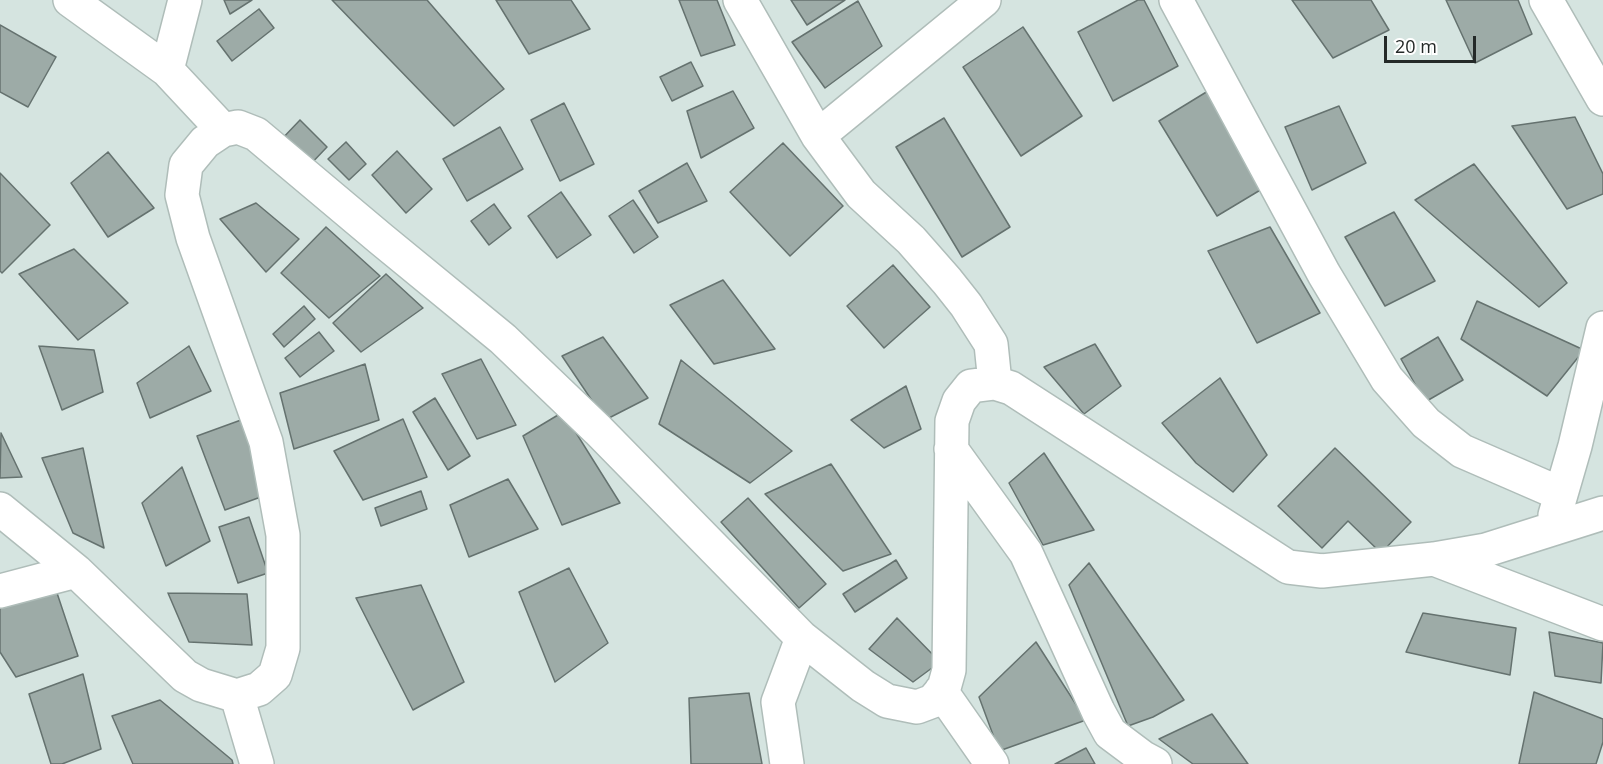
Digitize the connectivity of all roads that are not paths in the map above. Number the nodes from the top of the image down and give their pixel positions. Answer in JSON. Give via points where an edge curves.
{"nodes":[{"id":1,"x":70,"y":0,"type":"edge"},
{"id":2,"x":185,"y":0,"type":"edge"},
{"id":3,"x":740,"y":0,"type":"edge"},
{"id":4,"x":984,"y":0,"type":"edge"},
{"id":5,"x":1176,"y":0,"type":"edge"},
{"id":6,"x":1546,"y":0,"type":"edge"},
{"id":7,"x":167,"y":70,"type":"junction"},
{"id":8,"x":1603,"y":99,"type":"edge"},
{"id":9,"x":223,"y":130,"type":"junction"},
{"id":10,"x":818,"y":136,"type":"junction"},
{"id":11,"x":1603,"y":328,"type":"edge"},
{"id":12,"x":995,"y":383,"type":"junction"},
{"id":13,"x":951,"y":449,"type":"junction"},
{"id":14,"x":1561,"y":494,"type":"junction"},
{"id":15,"x":0,"y":509,"type":"edge"},
{"id":16,"x":1603,"y":513,"type":"edge"},
{"id":17,"x":1551,"y":528,"type":"junction"},
{"id":18,"x":1434,"y":560,"type":"junction"},
{"id":19,"x":76,"y":571,"type":"junction"},
{"id":20,"x":0,"y":591,"type":"edge"},
{"id":21,"x":1603,"y":624,"type":"edge"},
{"id":22,"x":802,"y":638,"type":"junction"},
{"id":23,"x":941,"y":691,"type":"junction"},
{"id":24,"x":237,"y":696,"type":"junction"},
{"id":25,"x":257,"y":764,"type":"edge"},
{"id":26,"x":787,"y":764,"type":"edge"},
{"id":27,"x":992,"y":764,"type":"edge"},
{"id":28,"x":1155,"y":764,"type":"edge"}],
"edges":[{"from":1,"to":7,"type":"street"},
{"from":2,"to":7,"type":"street"},
{"from":3,"to":10,"type":"street"},
{"from":4,"to":10,"type":"street"},
{"from":5,"to":14,"type":"street","via":[[1324,274],[1387,379],[1426,423],[1462,451]]},
{"from":6,"to":8,"type":"street"},
{"from":7,"to":9,"type":"street"},
{"from":9,"to":22,"type":"street","via":[[238,127],[256,134],[503,339]]},
{"from":9,"to":24,"type":"street","via":[[205,142],[186,165],[182,195],[193,238],[266,442],[283,535],[283,648],[275,675],[259,689]]},
{"from":10,"to":12,"type":"street","via":[[861,194],[911,240],[966,305],[991,344]]},
{"from":11,"to":14,"type":"street"},
{"from":12,"to":13,"type":"street","via":[[971,386],[963,395],[952,421]]},
{"from":12,"to":18,"type":"street","via":[[1011,388],[1288,567],[1322,571]]},
{"from":13,"to":23,"type":"street","via":[[949,670]]},
{"from":13,"to":28,"type":"street","via":[[1026,553],[1110,733]]},
{"from":14,"to":17,"type":"street"},
{"from":15,"to":19,"type":"street"},
{"from":16,"to":17,"type":"street"},
{"from":17,"to":18,"type":"street","via":[[1486,549]]},
{"from":18,"to":21,"type":"street"},
{"from":19,"to":20,"type":"street"},
{"from":19,"to":24,"type":"street","via":[[185,676]]},
{"from":22,"to":23,"type":"street","via":[[887,701],[917,707],[933,701]]},
{"from":22,"to":26,"type":"street","via":[[778,702]]},
{"from":23,"to":27,"type":"street"},
{"from":24,"to":25,"type":"street"}]}
